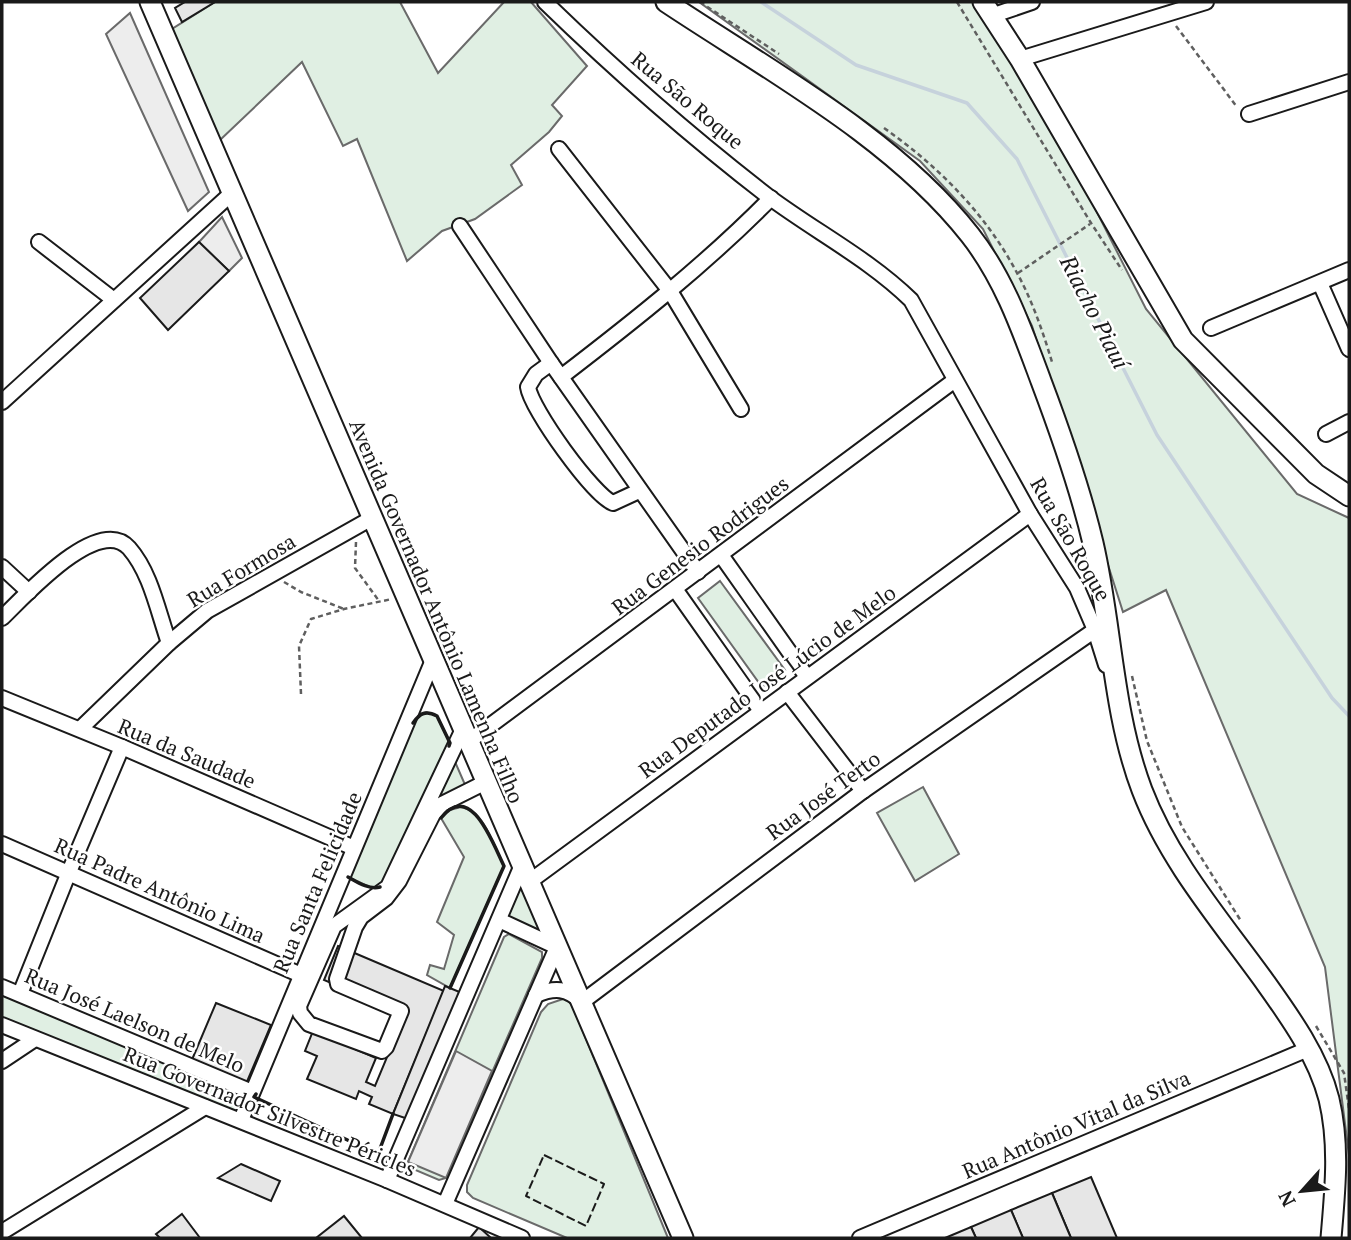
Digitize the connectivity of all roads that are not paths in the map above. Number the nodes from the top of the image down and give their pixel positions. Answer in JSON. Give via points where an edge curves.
{"nodes":[{"id":1,"x":149,"y":2,"type":"edge"},
{"id":2,"x":545,"y":2,"type":"edge"},
{"id":3,"x":666,"y":2,"type":"edge"},
{"id":4,"x":1032,"y":2,"type":"edge"},
{"id":5,"x":1206,"y":2,"type":"edge"},
{"id":6,"x":1012,"y":5,"type":"edge"},
{"id":7,"x":987,"y":9,"type":"edge"},
{"id":8,"x":1020,"y":59,"type":"junction"},
{"id":9,"x":1349,"y":82,"type":"edge"},
{"id":10,"x":1249,"y":114,"type":"road end"},
{"id":11,"x":559,"y":149,"type":"dead end"},
{"id":12,"x":232,"y":193,"type":"junction"},
{"id":13,"x":771,"y":198,"type":"junction"},
{"id":14,"x":460,"y":226,"type":"dead end"},
{"id":15,"x":39,"y":242,"type":"dead end"},
{"id":16,"x":1349,"y":270,"type":"edge"},
{"id":17,"x":1320,"y":283,"type":"junction"},
{"id":18,"x":670,"y":291,"type":"junction"},
{"id":19,"x":114,"y":300,"type":"junction"},
{"id":20,"x":1210,"y":328,"type":"dead end"},
{"id":21,"x":1349,"y":349,"type":"edge"},
{"id":22,"x":551,"y":363,"type":"junction"},
{"id":23,"x":561,"y":377,"type":"junction"},
{"id":24,"x":955,"y":380,"type":"junction"},
{"id":25,"x":3,"y":399,"type":"edge"},
{"id":26,"x":741,"y":409,"type":"dead end"},
{"id":27,"x":1349,"y":422,"type":"edge"},
{"id":28,"x":1326,"y":434,"type":"dead end"},
{"id":29,"x":639,"y":491,"type":"junction"},
{"id":30,"x":1349,"y":496,"type":"edge"},
{"id":31,"x":1030,"y":514,"type":"junction"},
{"id":32,"x":364,"y":522,"type":"junction"},
{"id":33,"x":721,"y":555,"type":"junction"},
{"id":34,"x":2,"y":567,"type":"edge"},
{"id":35,"x":698,"y":572,"type":"junction"},
{"id":36,"x":675,"y":589,"type":"junction"},
{"id":37,"x":29,"y":592,"type":"junction"},
{"id":38,"x":2,"y":618,"type":"edge"},
{"id":39,"x":1095,"y":630,"type":"junction"},
{"id":40,"x":169,"y":643,"type":"junction"},
{"id":41,"x":433,"y":660,"type":"junction"},
{"id":42,"x":807,"y":677,"type":"junction"},
{"id":43,"x":786,"y":692,"type":"junction"},
{"id":44,"x":2,"y":698,"type":"edge"},
{"id":45,"x":1120,"y":710,"type":"junction"},
{"id":46,"x":761,"y":711,"type":"junction"},
{"id":47,"x":80,"y":729,"type":"junction"},
{"id":48,"x":466,"y":735,"type":"junction"},
{"id":49,"x":122,"y":747,"type":"junction"},
{"id":50,"x":486,"y":782,"type":"junction"},
{"id":51,"x":863,"y":791,"type":"junction"},
{"id":52,"x":2,"y":844,"type":"edge"},
{"id":53,"x":354,"y":848,"type":"junction"},
{"id":54,"x":69,"y":872,"type":"junction"},
{"id":55,"x":526,"y":874,"type":"junction"},
{"id":56,"x":499,"y":920,"type":"junction"},
{"id":57,"x":557,"y":947,"type":"junction"},
{"id":58,"x":301,"y":975,"type":"junction"},
{"id":59,"x":2,"y":987,"type":"edge"},
{"id":60,"x":20,"y":994,"type":"junction"},
{"id":61,"x":536,"y":995,"type":"junction"},
{"id":62,"x":582,"y":1002,"type":"junction"},
{"id":63,"x":2,"y":1025,"type":"edge"},
{"id":64,"x":36,"y":1039,"type":"junction"},
{"id":65,"x":1308,"y":1049,"type":"junction"},
{"id":66,"x":2,"y":1061,"type":"edge"},
{"id":67,"x":253,"y":1091,"type":"junction"},
{"id":68,"x":205,"y":1107,"type":"junction"},
{"id":69,"x":241,"y":1120,"type":"junction"},
{"id":70,"x":387,"y":1180,"type":"junction"},
{"id":71,"x":445,"y":1204,"type":"junction"},
{"id":72,"x":2,"y":1232,"type":"edge"},
{"id":73,"x":502,"y":1235,"type":"edge"},
{"id":74,"x":522,"y":1238,"type":"edge"},
{"id":75,"x":682,"y":1238,"type":"edge"},
{"id":76,"x":860,"y":1238,"type":"edge"},
{"id":77,"x":1331,"y":1238,"type":"edge"}],
"edges":[{"from":1,"to":12,"type":"main road","name":"Avenida Governador Antônio Lamenha Filho"},
{"from":2,"to":13,"type":"street","name":"Rua São Roque","via":[[664,114]]},
{"from":3,"to":45,"type":"main road","via":[[857,128],[922,183],[971,237],[1008,296],[1065,445],[1093,544]]},
{"from":4,"to":6,"type":"street"},
{"from":5,"to":8,"type":"street"},
{"from":6,"to":7,"type":"street"},
{"from":7,"to":8,"type":"main road"},
{"from":8,"to":30,"type":"main road","via":[[1183,340],[1316,474]]},
{"from":9,"to":10,"type":"street"},
{"from":11,"to":18,"type":"street"},
{"from":12,"to":19,"type":"street"},
{"from":12,"to":32,"type":"main road","name":"Avenida Governador Antônio Lamenha Filho"},
{"from":13,"to":18,"type":"street"},
{"from":13,"to":24,"type":"street","name":"Rua São Roque","via":[[890,280],[911,300]]},
{"from":14,"to":22,"type":"street"},
{"from":15,"to":19,"type":"street"},
{"from":16,"to":17,"type":"street"},
{"from":17,"to":20,"type":"street"},
{"from":17,"to":21,"type":"street"},
{"from":18,"to":23,"type":"street"},
{"from":18,"to":26,"type":"street"},
{"from":19,"to":25,"type":"street"},
{"from":22,"to":23,"type":"street"},
{"from":22,"to":29,"type":"street","via":[[528,387],[540,415],[604,500],[613,503]]},
{"from":23,"to":29,"type":"street"},
{"from":24,"to":31,"type":"street","name":"Rua São Roque"},
{"from":24,"to":33,"type":"street","name":"Rua Genesio Rodrigues"},
{"from":27,"to":28,"type":"street"},
{"from":29,"to":35,"type":"street"},
{"from":31,"to":39,"type":"street","name":"Rua São Roque","via":[[1077,588]]},
{"from":31,"to":42,"type":"street","name":"Rua Deputado José Lúcio de Melo"},
{"from":32,"to":40,"type":"street","name":"Rua Formosa","via":[[207,611]]},
{"from":32,"to":41,"type":"main road","name":"Avenida Governador Antônio Lamenha Filho","via":[[406,597]]},
{"from":33,"to":35,"type":"street","name":"Rua Genesio Rodrigues"},
{"from":33,"to":42,"type":"street"},
{"from":34,"to":37,"type":"street"},
{"from":35,"to":36,"type":"street","name":"Rua Genesio Rodrigues"},
{"from":36,"to":46,"type":"street"},
{"from":36,"to":48,"type":"street","name":"Rua Genesio Rodrigues"},
{"from":37,"to":38,"type":"street"},
{"from":37,"to":40,"type":"street","via":[[76,552],[105,539],[117,540],[128,546],[144,570]]},
{"from":39,"to":45,"type":"street","name":"Rua São Roque"},
{"from":39,"to":51,"type":"street","name":"Rua José Terto"},
{"from":40,"to":47,"type":"street","name":"Rua Formosa"},
{"from":41,"to":48,"type":"main road","name":"Avenida Governador Antônio Lamenha Filho"},
{"from":41,"to":53,"type":"street","name":"Rua Santa Felicidade"},
{"from":42,"to":43,"type":"street","name":"Rua Deputado José Lúcio de Melo"},
{"from":43,"to":46,"type":"street","name":"Rua Deputado José Lúcio de Melo"},
{"from":43,"to":51,"type":"street"},
{"from":44,"to":47,"type":"street","name":"Rua da Saudade"},
{"from":45,"to":65,"type":"main road","name":"Rua São Roque","via":[[1141,788],[1160,829]]},
{"from":46,"to":55,"type":"street","name":"Rua Deputado José Lúcio de Melo"},
{"from":47,"to":49,"type":"street","name":"Rua da Saudade"},
{"from":48,"to":50,"type":"main road","name":"Avenida Governador Antônio Lamenha Filho"},
{"from":48,"to":50,"type":"street","via":[[388,887],[334,926],[299,1006],[309,1024],[382,1051],[386,1047],[401,1011],[338,984],[355,927],[399,881],[442,804]]},
{"from":49,"to":53,"type":"street","name":"Rua da Saudade"},
{"from":49,"to":54,"type":"street"},
{"from":50,"to":55,"type":"main road","name":"Avenida Governador Antônio Lamenha Filho"},
{"from":51,"to":62,"type":"street","name":"Rua José Terto"},
{"from":52,"to":54,"type":"street","name":"Rua Padre Antônio Lima"},
{"from":53,"to":58,"type":"street","name":"Rua Santa Felicidade"},
{"from":54,"to":58,"type":"street","name":"Rua Padre Antônio Lima"},
{"from":54,"to":60,"type":"street"},
{"from":55,"to":56,"type":"street"},
{"from":55,"to":57,"type":"main road","name":"Avenida Governador Antônio Lamenha Filho"},
{"from":56,"to":57,"type":"street"},
{"from":56,"to":70,"type":"street"},
{"from":57,"to":61,"type":"street"},
{"from":57,"to":62,"type":"main road","name":"Avenida Governador Antônio Lamenha Filho"},
{"from":58,"to":67,"type":"street","name":"Rua Santa Felicidade"},
{"from":59,"to":60,"type":"street","name":"Rua José Laelson de Melo"},
{"from":60,"to":67,"type":"street","name":"Rua José Laelson de Melo"},
{"from":61,"to":62,"type":"street","via":[[564,989]]},
{"from":61,"to":71,"type":"street"},
{"from":62,"to":75,"type":"main road","name":"Avenida Governador Antônio Lamenha Filho"},
{"from":63,"to":64,"type":"street","name":"Rua Governador Silvestre Péricles"},
{"from":64,"to":66,"type":"street"},
{"from":64,"to":68,"type":"street","name":"Rua Governador Silvestre Péricles"},
{"from":65,"to":76,"type":"street","name":"Rua Antônio Vital da Silva"},
{"from":65,"to":77,"type":"main road","name":"Rua São Roque","via":[[1328,1094],[1334,1123],[1338,1168]]},
{"from":67,"to":69,"type":"street","name":"Rua Santa Felicidade"},
{"from":68,"to":69,"type":"street","name":"Rua Governador Silvestre Péricles"},
{"from":68,"to":72,"type":"street"},
{"from":69,"to":70,"type":"street","name":"Rua Governador Silvestre Péricles"},
{"from":70,"to":71,"type":"street","name":"Rua Governador Silvestre Péricles"},
{"from":71,"to":73,"type":"street","name":"Rua Governador Silvestre Péricles"},
{"from":73,"to":74,"type":"street","name":"Rua Governador Silvestre Péricles"}]}
